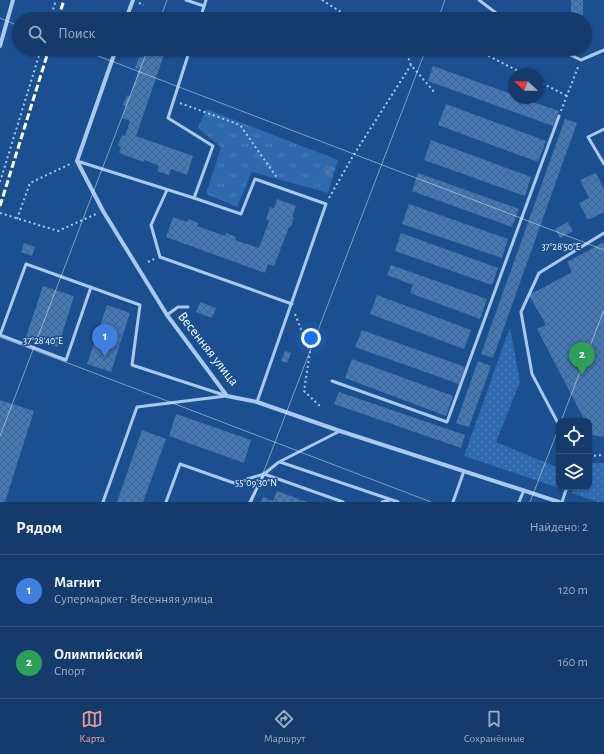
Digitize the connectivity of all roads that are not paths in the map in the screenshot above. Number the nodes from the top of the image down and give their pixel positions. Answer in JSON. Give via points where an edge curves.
{"nodes":[{"id":1,"x":13,"y":0,"type":"edge"},
{"id":2,"x":133,"y":0,"type":"edge"},
{"id":3,"x":186,"y":0,"type":"edge"},
{"id":4,"x":206,"y":0,"type":"edge"},
{"id":5,"x":479,"y":0,"type":"edge"},
{"id":6,"x":204,"y":6,"type":"junction"},
{"id":7,"x":129,"y":12,"type":"edge"},
{"id":8,"x":202,"y":12,"type":"edge"},
{"id":9,"x":495,"y":12,"type":"edge"},
{"id":10,"x":0,"y":46,"type":"edge"},
{"id":11,"x":604,"y":50,"type":"edge"},
{"id":12,"x":592,"y":55,"type":"edge"},
{"id":13,"x":114,"y":56,"type":"edge"},
{"id":14,"x":188,"y":56,"type":"edge"},
{"id":15,"x":573,"y":56,"type":"edge"},
{"id":16,"x":590,"y":56,"type":"edge"},
{"id":17,"x":559,"y":116,"type":"road end"},
{"id":18,"x":604,"y":128,"type":"edge"},
{"id":19,"x":77,"y":161,"type":"junction"},
{"id":20,"x":604,"y":164,"type":"edge"},
{"id":21,"x":167,"y":190,"type":"junction"},
{"id":22,"x":194,"y":198,"type":"junction"},
{"id":23,"x":604,"y":233,"type":"edge"},
{"id":24,"x":91,"y":287,"type":"junction"},
{"id":25,"x":292,"y":304,"type":"junction"},
{"id":26,"x":188,"y":307,"type":"dead end"},
{"id":27,"x":167,"y":315,"type":"junction"},
{"id":28,"x":332,"y":381,"type":"dead end"},
{"id":29,"x":227,"y":396,"type":"junction"},
{"id":30,"x":257,"y":402,"type":"junction"},
{"id":31,"x":556,"y":419,"type":"edge"},
{"id":32,"x":340,"y":431,"type":"junction"},
{"id":33,"x":279,"y":462,"type":"junction"},
{"id":34,"x":464,"y":471,"type":"junction"},
{"id":35,"x":264,"y":474,"type":"junction"},
{"id":36,"x":524,"y":490,"type":"junction"},
{"id":37,"x":566,"y":490,"type":"edge"},
{"id":38,"x":391,"y":500,"type":"junction"},
{"id":39,"x":103,"y":502,"type":"edge"},
{"id":40,"x":166,"y":502,"type":"edge"},
{"id":41,"x":250,"y":502,"type":"edge"},
{"id":42,"x":343,"y":502,"type":"edge"},
{"id":43,"x":382,"y":502,"type":"edge"},
{"id":44,"x":398,"y":502,"type":"edge"},
{"id":45,"x":453,"y":502,"type":"edge"},
{"id":46,"x":519,"y":502,"type":"edge"},
{"id":47,"x":561,"y":502,"type":"edge"}],
"edges":[{"from":1,"to":10,"type":"street"},
{"from":2,"to":7,"type":"street"},
{"from":3,"to":6,"type":"lane"},
{"from":4,"to":6,"type":"lane"},
{"from":5,"to":9,"type":"lane"},
{"from":6,"to":8,"type":"lane"},
{"from":11,"to":12,"type":"lane"},
{"from":13,"to":19,"type":"street"},
{"from":14,"to":22,"type":"lane","via":[[168,118],[213,146]]},
{"from":15,"to":16,"type":"lane","via":[[581,60]]},
{"from":17,"to":28,"type":"lane","via":[[446,422]]},
{"from":18,"to":20,"type":"lane","via":[[588,137]]},
{"from":19,"to":21,"type":"lane"},
{"from":19,"to":27,"type":"street","name":"Весенняя улица","via":[[103,211]]},
{"from":21,"to":22,"type":"lane"},
{"from":21,"to":25,"type":"lane","via":[[151,225],[160,257]]},
{"from":22,"to":25,"type":"lane","via":[[241,214],[254,179],[326,204]]},
{"from":23,"to":31,"type":"lane","via":[[539,273],[521,312],[532,374]]},
{"from":24,"to":24,"type":"lane","via":[[26,264],[0,336],[66,360]]},
{"from":24,"to":29,"type":"lane","via":[[140,305],[132,365]]},
{"from":25,"to":30,"type":"lane"},
{"from":26,"to":27,"type":"lane","via":[[178,307]]},
{"from":27,"to":29,"type":"street","name":"Весенняя улица"},
{"from":29,"to":30,"type":"street","name":"Весенняя улица"},
{"from":29,"to":39,"type":"lane","via":[[137,407]]},
{"from":30,"to":32,"type":"street","name":"Весенняя улица"},
{"from":32,"to":33,"type":"lane"},
{"from":32,"to":34,"type":"street","name":"Весенняя улица"},
{"from":33,"to":35,"type":"lane"},
{"from":33,"to":38,"type":"lane"},
{"from":34,"to":36,"type":"street","name":"Весенняя улица"},
{"from":34,"to":45,"type":"lane"},
{"from":35,"to":40,"type":"lane","via":[[234,483],[180,464]]},
{"from":35,"to":41,"type":"lane"},
{"from":35,"to":42,"type":"lane"},
{"from":36,"to":46,"type":"lane"},
{"from":36,"to":47,"type":"street","name":"Весенняя улица"},
{"from":37,"to":47,"type":"lane"},
{"from":38,"to":43,"type":"lane"},
{"from":38,"to":44,"type":"lane"}]}
